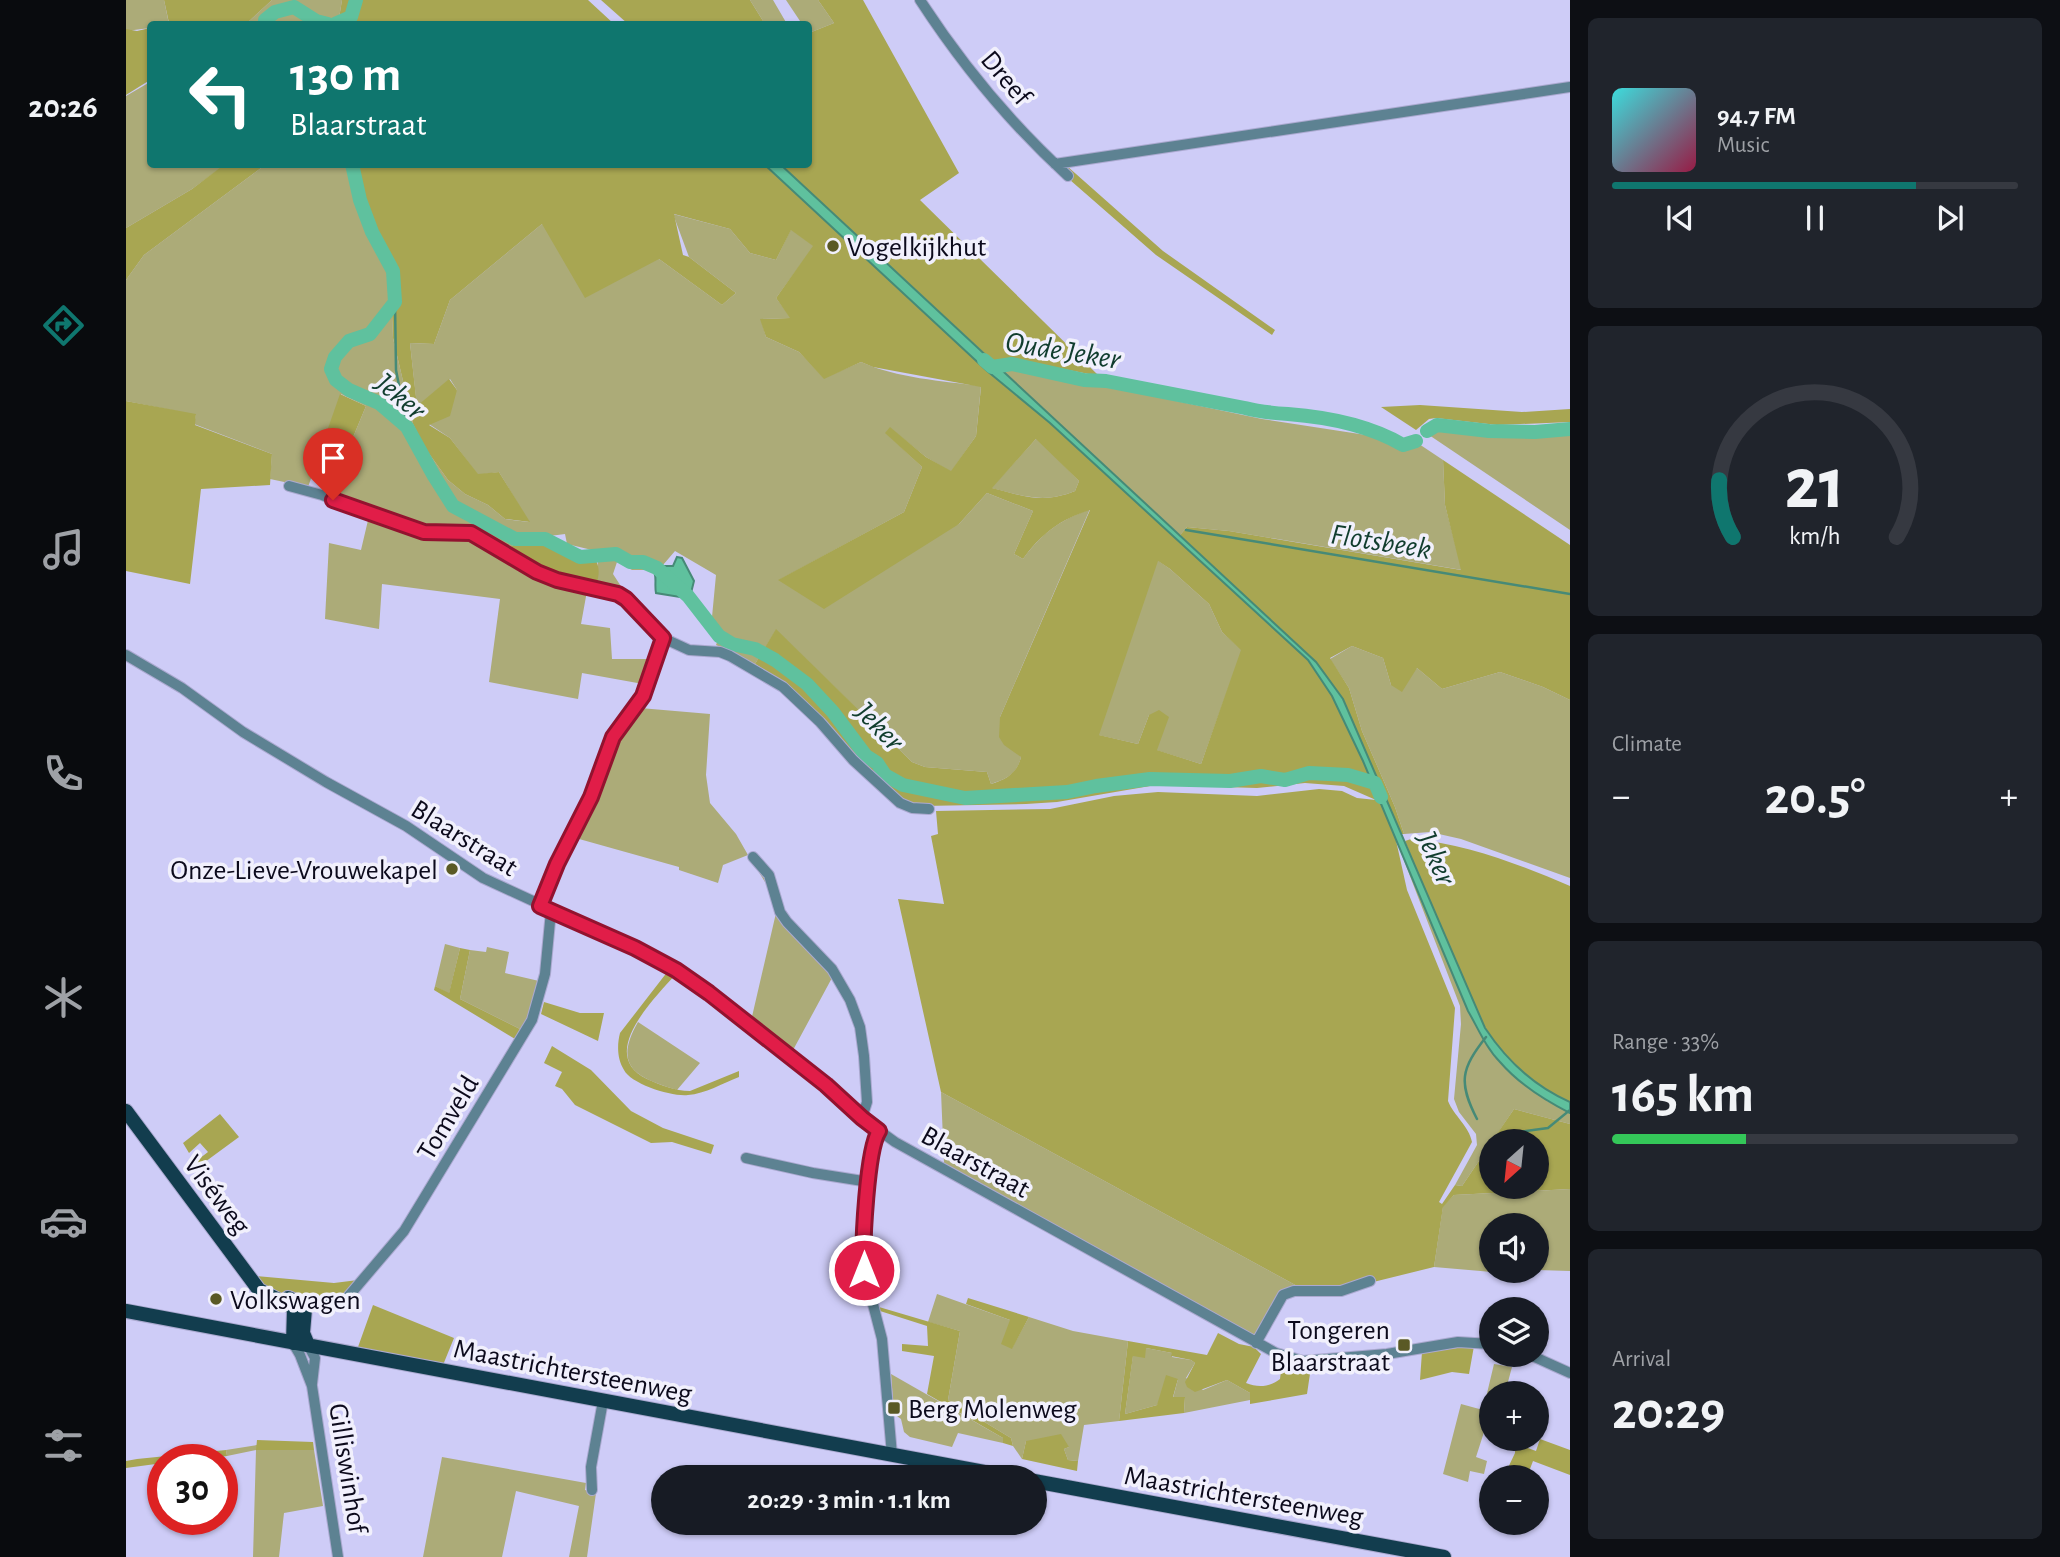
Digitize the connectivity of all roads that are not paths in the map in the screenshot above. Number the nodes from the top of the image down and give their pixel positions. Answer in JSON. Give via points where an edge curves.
{"nodes":[{"id":1,"x":919,"y":0,"type":"edge"},
{"id":2,"x":1570,"y":87,"type":"edge"},
{"id":3,"x":1055,"y":164,"type":"junction"},
{"id":4,"x":1068,"y":176,"type":"dead end"},
{"id":5,"x":289,"y":486,"type":"dead end"},
{"id":6,"x":663,"y":638,"type":"junction"},
{"id":7,"x":126,"y":655,"type":"edge"},
{"id":8,"x":929,"y":809,"type":"dead end"},
{"id":9,"x":753,"y":857,"type":"dead end"},
{"id":10,"x":546,"y":909,"type":"junction"},
{"id":11,"x":126,"y":1111,"type":"edge"},
{"id":12,"x":862,"y":1118,"type":"junction"},
{"id":13,"x":879,"y":1131,"type":"junction"},
{"id":14,"x":746,"y":1158,"type":"dead end"},
{"id":15,"x":869,"y":1181,"type":"junction"},
{"id":16,"x":1370,"y":1281,"type":"dead end"},
{"id":17,"x":304,"y":1306,"type":"junction"},
{"id":18,"x":126,"y":1311,"type":"edge"},
{"id":19,"x":293,"y":1343,"type":"junction"},
{"id":20,"x":1256,"y":1343,"type":"junction"},
{"id":21,"x":1479,"y":1343,"type":"edge"},
{"id":22,"x":308,"y":1345,"type":"junction"},
{"id":23,"x":1549,"y":1364,"type":"edge"},
{"id":24,"x":1570,"y":1373,"type":"edge"},
{"id":25,"x":312,"y":1386,"type":"junction"},
{"id":26,"x":603,"y":1401,"type":"junction"},
{"id":27,"x":892,"y":1455,"type":"junction"},
{"id":28,"x":946,"y":1465,"type":"edge"},
{"id":29,"x":1047,"y":1483,"type":"edge"},
{"id":30,"x":592,"y":1490,"type":"dead end"},
{"id":31,"x":338,"y":1557,"type":"edge"},
{"id":32,"x":1444,"y":1557,"type":"edge"}],
"edges":[{"from":1,"to":3,"type":"street","name":"Dreef","via":[[966,65]]},
{"from":2,"to":3,"type":"street"},
{"from":3,"to":4,"type":"street","name":"Dreef"},
{"from":5,"to":6,"type":"street","via":[[424,532],[471,533],[537,572],[618,594]]},
{"from":6,"to":8,"type":"street","via":[[689,650],[730,656],[783,687],[889,794],[912,808]]},
{"from":6,"to":10,"type":"street","name":"Tomveld","via":[[643,696],[613,737],[591,797],[557,864]]},
{"from":7,"to":10,"type":"street","name":"Blaarstraat","via":[[483,878]]},
{"from":9,"to":12,"type":"street","via":[[769,875],[780,912],[832,969],[850,1000],[864,1056],[867,1102]]},
{"from":10,"to":12,"type":"street","name":"Blaarstraat","via":[[676,970]]},
{"from":10,"to":17,"type":"street","name":"Tomveld","via":[[545,974],[532,1020],[404,1231],[347,1298],[334,1304]]},
{"from":11,"to":17,"type":"main road","name":"Viséweg","via":[[259,1290]]},
{"from":12,"to":13,"type":"street","name":"Blaarstraat"},
{"from":13,"to":15,"type":"street"},
{"from":13,"to":20,"type":"street","name":"Blaarstraat"},
{"from":14,"to":15,"type":"street"},
{"from":15,"to":27,"type":"street","via":[[864,1261],[882,1339]]},
{"from":16,"to":20,"type":"street","via":[[1341,1291],[1283,1295]]},
{"from":17,"to":19,"type":"main road","name":"Gilliswinhof"},
{"from":17,"to":22,"type":"main road","name":"Gilliswinhof","via":[[303,1333]]},
{"from":18,"to":19,"type":"main road","name":"Maastrichtersteenweg"},
{"from":19,"to":22,"type":"main road","name":"Maastrichtersteenweg"},
{"from":19,"to":25,"type":"street","name":"Gilliswinhof"},
{"from":20,"to":21,"type":"street","name":"Blaarstraat","via":[[1303,1361]]},
{"from":22,"to":25,"type":"street","name":"Gilliswinhof","via":[[314,1358]]},
{"from":22,"to":26,"type":"main road","name":"Maastrichtersteenweg"},
{"from":23,"to":24,"type":"street"},
{"from":25,"to":31,"type":"street","name":"Gilliswinhof"},
{"from":26,"to":27,"type":"main road","name":"Maastrichtersteenweg"},
{"from":26,"to":30,"type":"street","via":[[591,1467]]},
{"from":27,"to":28,"type":"main road","name":"Maastrichtersteenweg"},
{"from":29,"to":32,"type":"main road","name":"Maastrichtersteenweg"}]}
